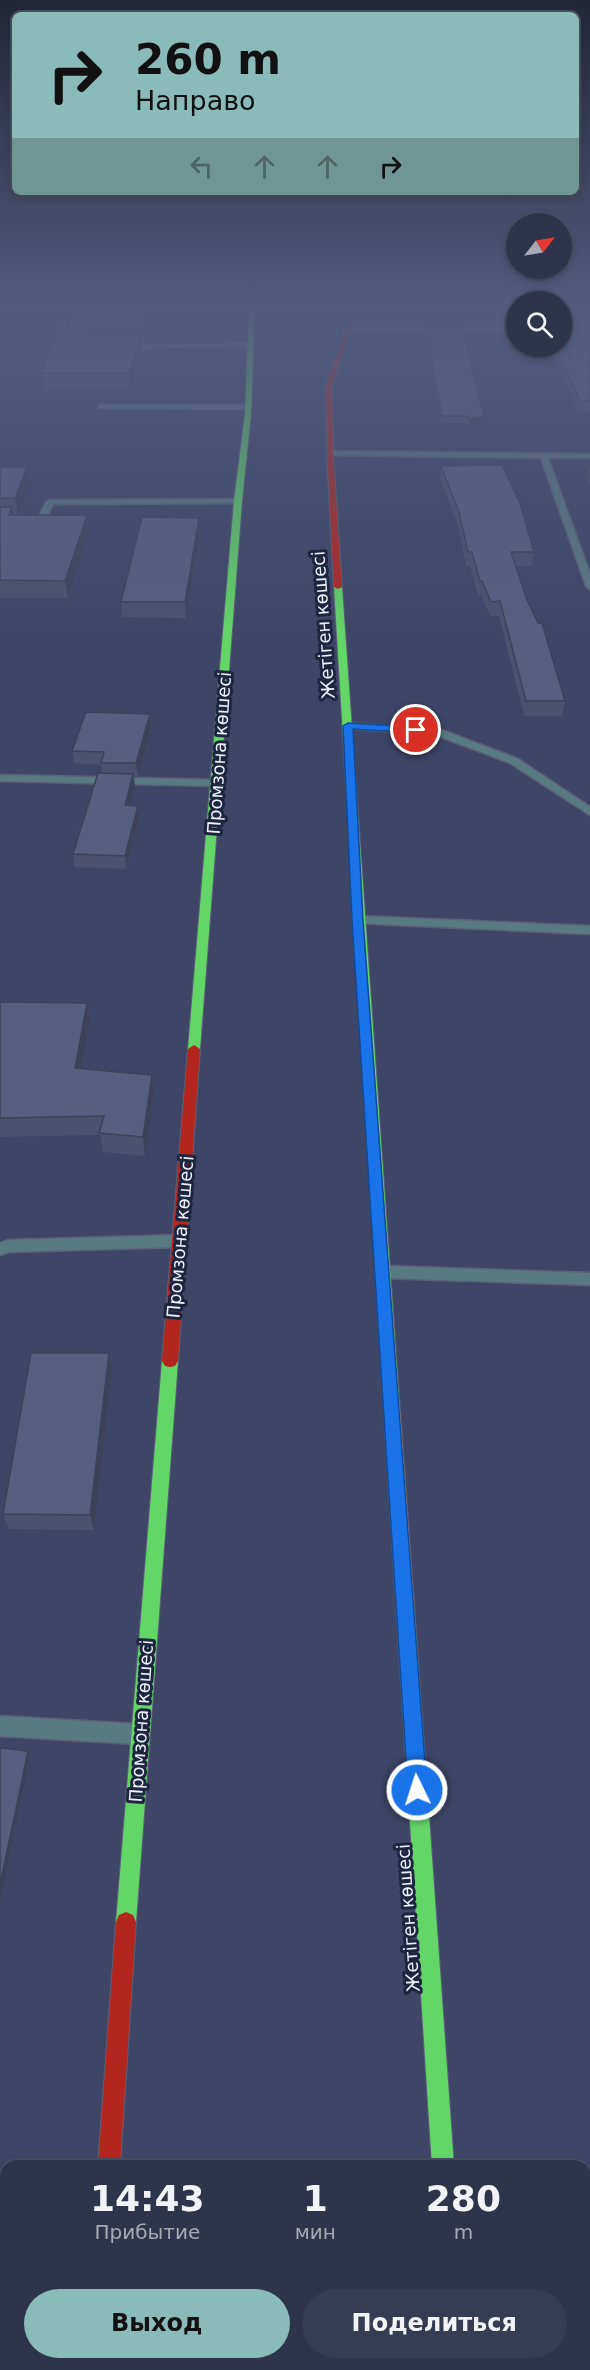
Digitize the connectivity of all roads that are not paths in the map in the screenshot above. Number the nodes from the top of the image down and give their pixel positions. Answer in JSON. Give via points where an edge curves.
{"nodes":[{"id":1,"x":247,"y":419,"type":"edge"},
{"id":2,"x":329,"y":419,"type":"edge"},
{"id":3,"x":330,"y":453,"type":"junction"},
{"id":4,"x":544,"y":456,"type":"junction"},
{"id":5,"x":590,"y":456,"type":"edge"},
{"id":6,"x":238,"y":501,"type":"junction"},
{"id":7,"x":0,"y":519,"type":"edge"},
{"id":8,"x":590,"y":586,"type":"edge"},
{"id":9,"x":348,"y":726,"type":"junction"},
{"id":10,"x":0,"y":778,"type":"edge"},
{"id":11,"x":217,"y":783,"type":"junction"},
{"id":12,"x":590,"y":812,"type":"edge"},
{"id":13,"x":358,"y":920,"type":"junction"},
{"id":14,"x":590,"y":930,"type":"edge"},
{"id":15,"x":180,"y":1241,"type":"junction"},
{"id":16,"x":0,"y":1249,"type":"edge"},
{"id":17,"x":382,"y":1272,"type":"junction"},
{"id":18,"x":590,"y":1279,"type":"edge"},
{"id":19,"x":0,"y":1725,"type":"edge"},
{"id":20,"x":140,"y":1734,"type":"junction"},
{"id":21,"x":110,"y":2160,"type":"edge"},
{"id":22,"x":443,"y":2160,"type":"edge"}],
"edges":[{"from":1,"to":6,"type":"street","name":"Промзона көшесі"},
{"from":2,"to":3,"type":"street","name":"Жетіген көшесі"},
{"from":3,"to":4,"type":"lane"},
{"from":3,"to":9,"type":"street","name":"Жетіген көшесі"},
{"from":4,"to":5,"type":"lane"},
{"from":4,"to":8,"type":"lane"},
{"from":6,"to":7,"type":"lane","via":[[50,502],[42,519]]},
{"from":6,"to":11,"type":"street","name":"Промзона көшесі"},
{"from":9,"to":12,"type":"lane","via":[[438,732],[514,761]]},
{"from":9,"to":13,"type":"street","name":"Жетіген көшесі"},
{"from":10,"to":11,"type":"lane"},
{"from":11,"to":15,"type":"street","name":"Промзона көшесі"},
{"from":13,"to":14,"type":"lane"},
{"from":13,"to":17,"type":"street","name":"Жетіген көшесі"},
{"from":15,"to":16,"type":"lane"},
{"from":15,"to":20,"type":"street","name":"Промзона көшесі"},
{"from":17,"to":18,"type":"lane"},
{"from":17,"to":22,"type":"street","name":"Жетіген көшесі"},
{"from":19,"to":20,"type":"lane"},
{"from":20,"to":21,"type":"street","name":"Промзона көшесі"}]}
